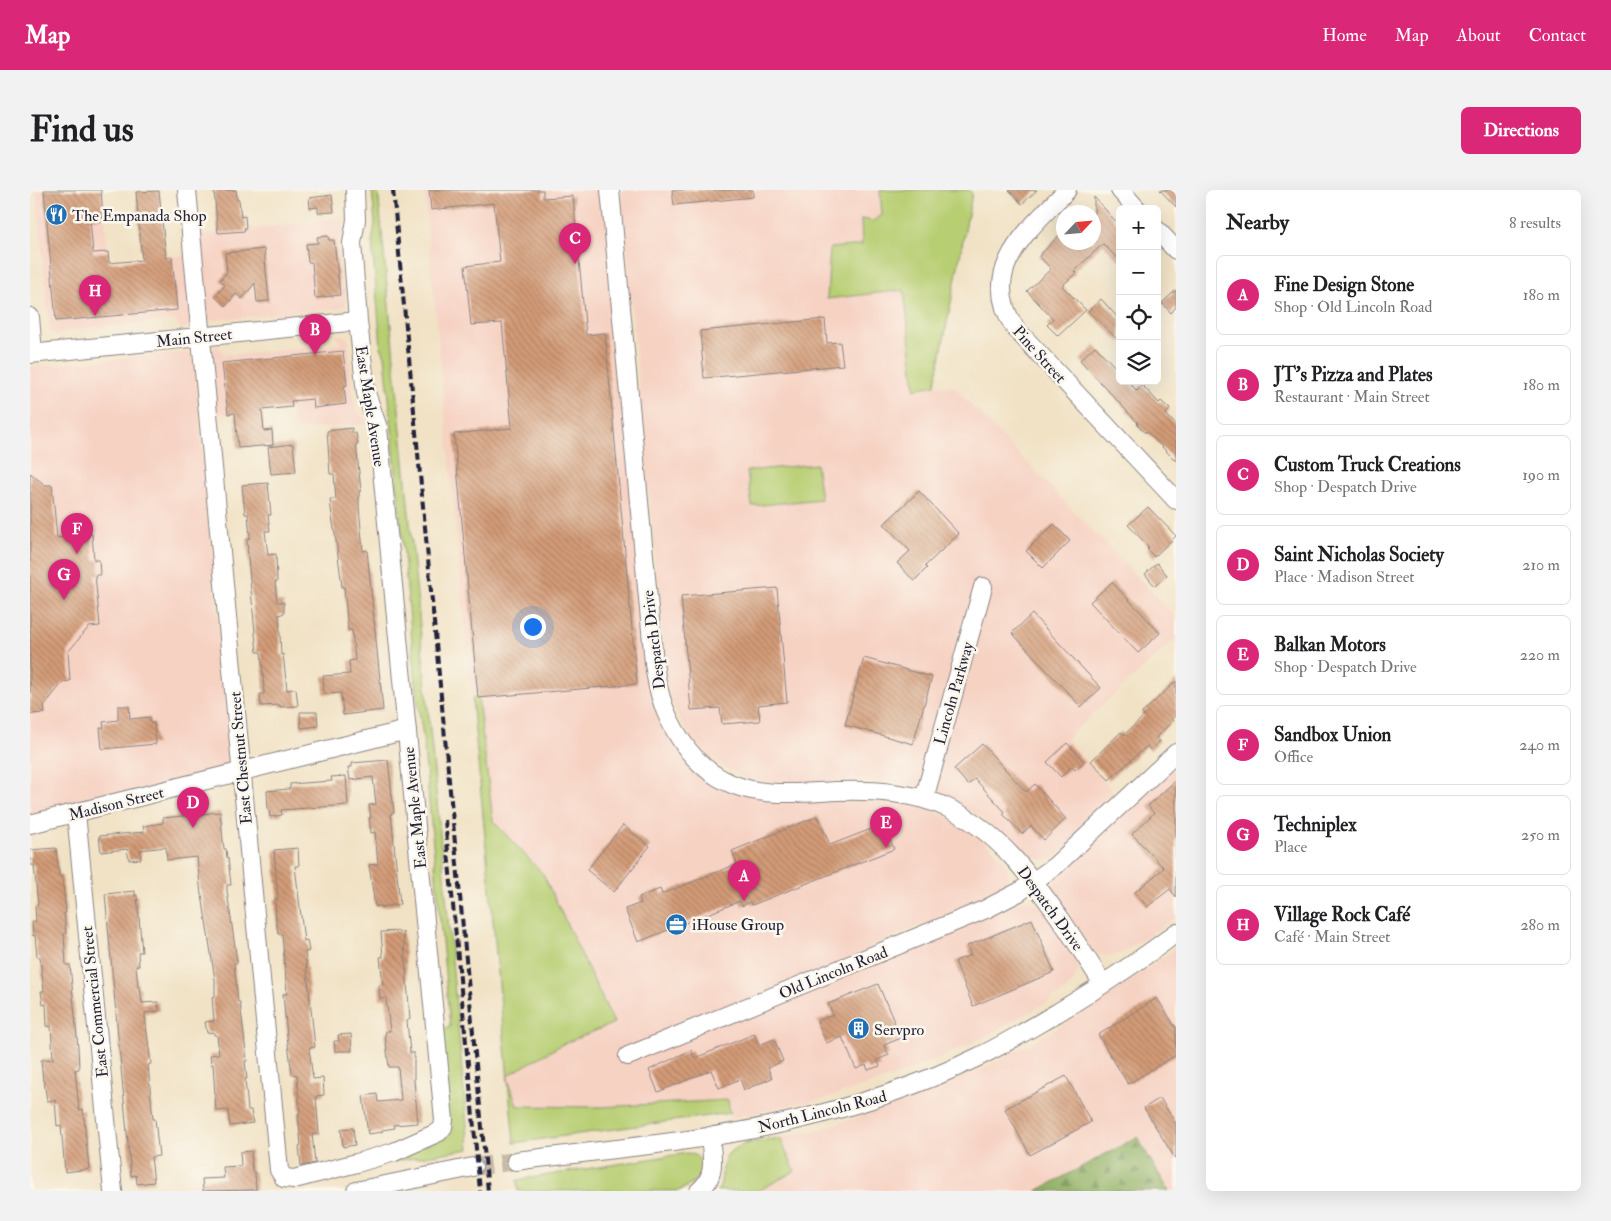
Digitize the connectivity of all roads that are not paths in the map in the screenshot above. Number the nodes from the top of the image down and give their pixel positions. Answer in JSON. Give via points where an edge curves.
{"nodes":[{"id":1,"x":187,"y":190,"type":"edge"},
{"id":2,"x":355,"y":190,"type":"edge"},
{"id":3,"x":610,"y":190,"type":"edge"},
{"id":4,"x":1067,"y":190,"type":"edge"},
{"id":5,"x":1120,"y":190,"type":"edge"},
{"id":6,"x":1133,"y":205,"type":"edge"},
{"id":7,"x":1161,"y":234,"type":"edge"},
{"id":8,"x":1176,"y":250,"type":"edge"},
{"id":9,"x":30,"y":317,"type":"edge"},
{"id":10,"x":358,"y":321,"type":"junction"},
{"id":11,"x":200,"y":336,"type":"junction"},
{"id":12,"x":32,"y":353,"type":"edge"},
{"id":13,"x":1176,"y":500,"type":"edge"},
{"id":14,"x":983,"y":587,"type":"dead end"},
{"id":15,"x":406,"y":730,"type":"junction"},
{"id":16,"x":1176,"y":753,"type":"edge"},
{"id":17,"x":241,"y":772,"type":"junction"},
{"id":18,"x":924,"y":799,"type":"junction"},
{"id":19,"x":76,"y":813,"type":"junction"},
{"id":20,"x":30,"y":824,"type":"edge"},
{"id":21,"x":1035,"y":882,"type":"junction"},
{"id":22,"x":1176,"y":933,"type":"edge"},
{"id":23,"x":1103,"y":984,"type":"junction"},
{"id":24,"x":628,"y":1056,"type":"dead end"},
{"id":25,"x":710,"y":1136,"type":"junction"},
{"id":26,"x":516,"y":1161,"type":"tunnel mouth"},
{"id":27,"x":473,"y":1167,"type":"tunnel mouth"},
{"id":28,"x":284,"y":1178,"type":"joint"},
{"id":29,"x":113,"y":1191,"type":"edge"},
{"id":30,"x":356,"y":1191,"type":"edge"},
{"id":31,"x":699,"y":1191,"type":"edge"}],
"edges":[{"from":1,"to":11,"type":"street","name":"East Chestnut Street"},
{"from":2,"to":10,"type":"street","name":"East Maple Avenue","via":[[356,220],[352,243]]},
{"from":3,"to":18,"type":"street","name":"Despatch Drive","via":[[654,663],[661,702],[669,719],[679,738],[705,767],[725,781],[748,790],[798,794],[837,791],[893,793]]},
{"from":4,"to":13,"type":"street","name":"Pine Street","via":[[1032,226],[1008,260],[1000,291],[1005,311],[1015,328]]},
{"from":5,"to":6,"type":"street"},
{"from":7,"to":8,"type":"street"},
{"from":9,"to":12,"type":"street"},
{"from":10,"to":11,"type":"street","name":"Main Street"},
{"from":10,"to":15,"type":"street","name":"East Maple Avenue","via":[[366,393],[378,428]]},
{"from":11,"to":12,"type":"street","name":"Main Street"},
{"from":11,"to":17,"type":"street","name":"East Chestnut Street"},
{"from":14,"to":18,"type":"street","name":"Lincoln Parkway"},
{"from":15,"to":17,"type":"street","name":"Madison Street"},
{"from":15,"to":28,"type":"street","name":"East Maple Avenue","via":[[443,1127],[439,1132],[394,1152],[294,1179]]},
{"from":16,"to":21,"type":"street"},
{"from":17,"to":19,"type":"street","name":"Madison Street"},
{"from":17,"to":28,"type":"street","name":"East Chestnut Street","via":[[279,1170]]},
{"from":18,"to":21,"type":"street","name":"Despatch Drive","via":[[947,807],[984,830]]},
{"from":19,"to":20,"type":"street","name":"Madison Street"},
{"from":19,"to":29,"type":"street","name":"East Commercial Street"},
{"from":21,"to":23,"type":"street","name":"Despatch Drive"},
{"from":21,"to":24,"type":"street","name":"Old Lincoln Road","via":[[986,909]]},
{"from":22,"to":23,"type":"street","name":"North Lincoln Road"},
{"from":23,"to":25,"type":"street","name":"North Lincoln Road","via":[[978,1058],[893,1092],[791,1121]]},
{"from":25,"to":26,"type":"street","name":"North Lincoln Road"},
{"from":25,"to":31,"type":"street","via":[[713,1168],[706,1186]]},
{"from":27,"to":30,"type":"street"}]}
